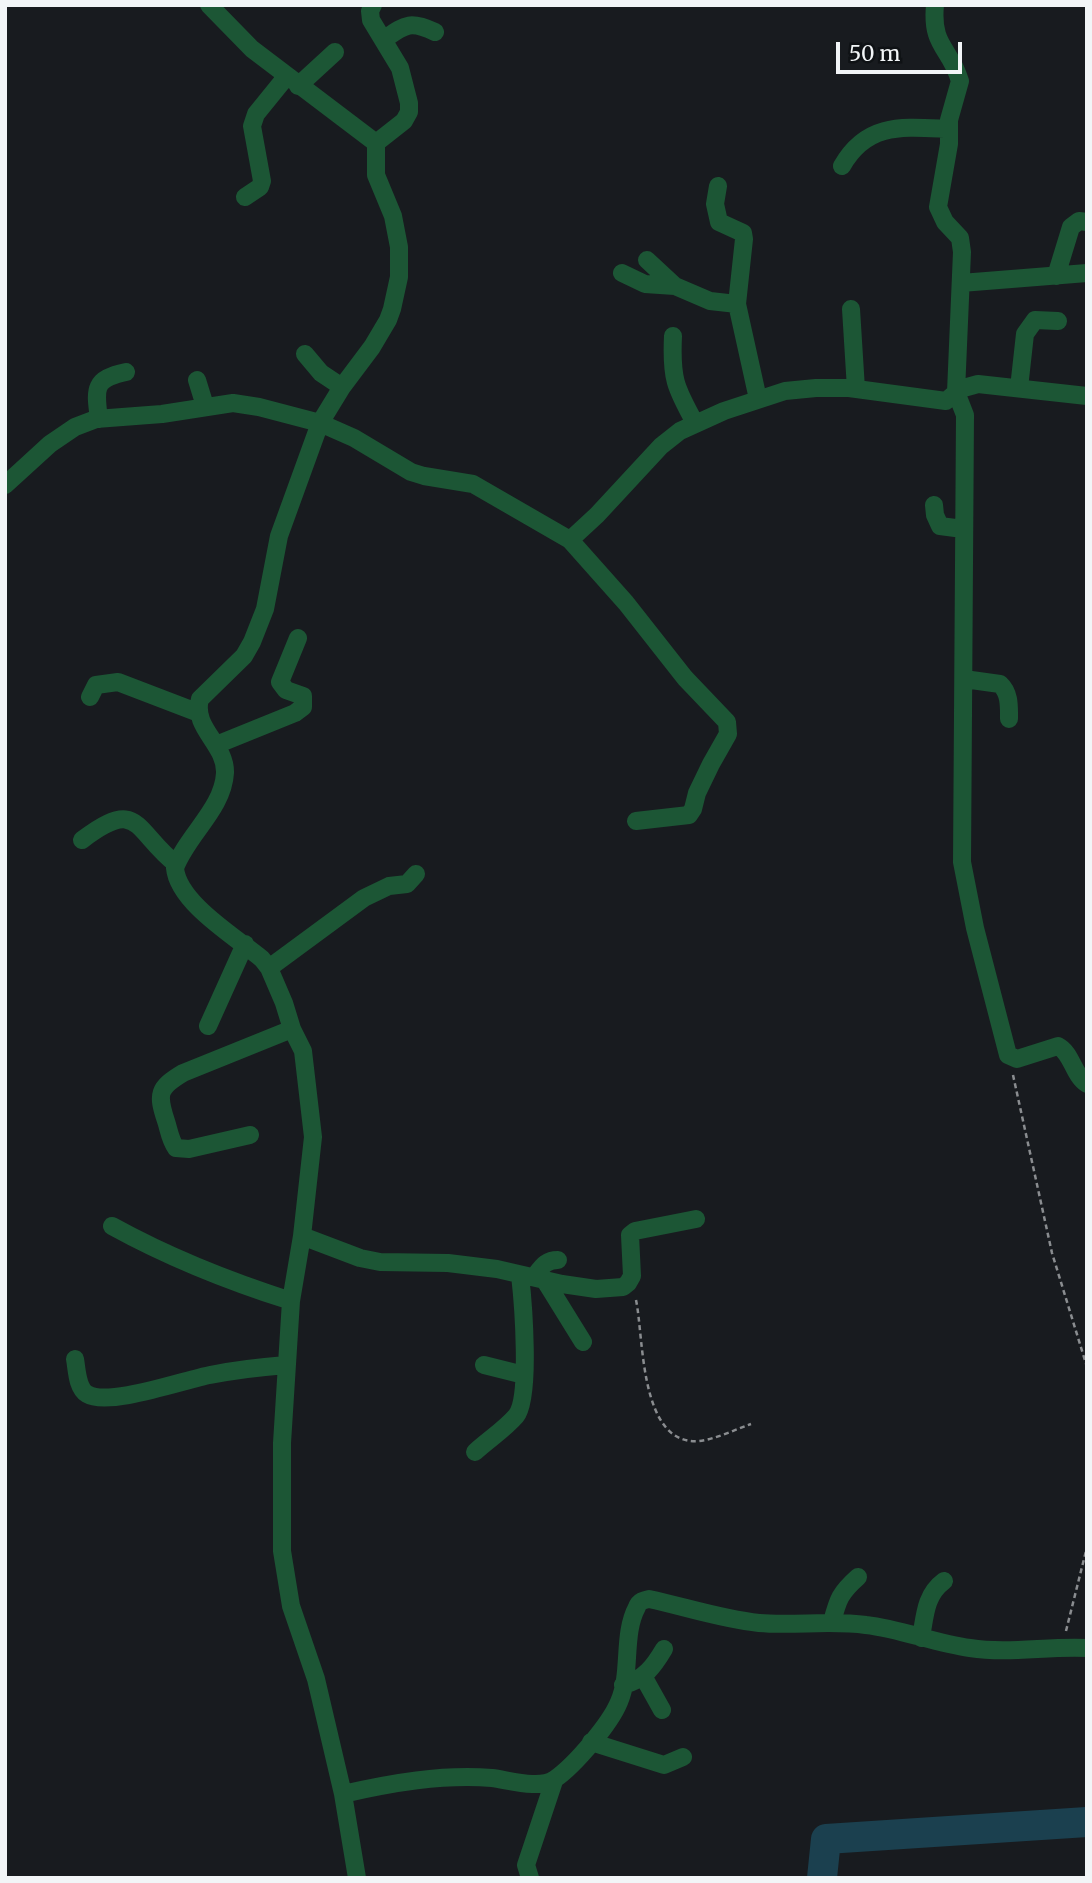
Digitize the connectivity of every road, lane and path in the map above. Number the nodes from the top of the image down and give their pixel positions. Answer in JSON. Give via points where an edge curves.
{"nodes":[{"id":1,"x":209,"y":5,"type":"edge"},
{"id":2,"x":373,"y":5,"type":"edge"},
{"id":3,"x":935,"y":5,"type":"edge"},
{"id":4,"x":435,"y":33,"type":"dead end"},
{"id":5,"x":383,"y":40,"type":"junction"},
{"id":6,"x":335,"y":52,"type":"dead end"},
{"id":7,"x":292,"y":81,"type":"junction"},
{"id":8,"x":948,"y":129,"type":"junction"},
{"id":9,"x":376,"y":143,"type":"junction"},
{"id":10,"x":842,"y":166,"type":"dead end"},
{"id":11,"x":718,"y":186,"type":"dead end"},
{"id":12,"x":245,"y":197,"type":"dead end"},
{"id":13,"x":1087,"y":222,"type":"edge"},
{"id":14,"x":647,"y":260,"type":"dead end"},
{"id":15,"x":622,"y":273,"type":"dead end"},
{"id":16,"x":1087,"y":273,"type":"edge"},
{"id":17,"x":1056,"y":276,"type":"junction"},
{"id":18,"x":961,"y":283,"type":"junction"},
{"id":19,"x":675,"y":286,"type":"junction"},
{"id":20,"x":737,"y":304,"type":"junction"},
{"id":21,"x":852,"y":309,"type":"dead end"},
{"id":22,"x":1058,"y":321,"type":"dead end"},
{"id":23,"x":673,"y":336,"type":"dead end"},
{"id":24,"x":304,"y":354,"type":"dead end"},
{"id":25,"x":125,"y":372,"type":"dead end"},
{"id":26,"x":197,"y":380,"type":"dead end"},
{"id":27,"x":342,"y":387,"type":"junction"},
{"id":28,"x":1019,"y":388,"type":"junction"},
{"id":29,"x":856,"y":389,"type":"junction"},
{"id":30,"x":956,"y":392,"type":"junction"},
{"id":31,"x":1087,"y":396,"type":"edge"},
{"id":32,"x":758,"y":399,"type":"junction"},
{"id":33,"x":205,"y":406,"type":"junction"},
{"id":34,"x":99,"y":419,"type":"junction"},
{"id":35,"x":320,"y":423,"type":"junction"},
{"id":36,"x":695,"y":423,"type":"junction"},
{"id":37,"x":5,"y":485,"type":"edge"},
{"id":38,"x":934,"y":505,"type":"dead end"},
{"id":39,"x":964,"y":529,"type":"junction"},
{"id":40,"x":570,"y":540,"type":"junction"},
{"id":41,"x":298,"y":638,"type":"dead end"},
{"id":42,"x":964,"y":679,"type":"junction"},
{"id":43,"x":89,"y":697,"type":"dead end"},
{"id":44,"x":199,"y":713,"type":"junction"},
{"id":45,"x":1009,"y":719,"type":"dead end"},
{"id":46,"x":216,"y":745,"type":"junction"},
{"id":47,"x":636,"y":821,"type":"dead end"},
{"id":48,"x":82,"y":841,"type":"dead end"},
{"id":49,"x":176,"y":863,"type":"junction"},
{"id":50,"x":416,"y":874,"type":"dead end"},
{"id":51,"x":245,"y":944,"type":"junction"},
{"id":52,"x":269,"y":968,"type":"junction"},
{"id":53,"x":208,"y":1026,"type":"dead end"},
{"id":54,"x":292,"y":1028,"type":"junction"},
{"id":55,"x":1008,"y":1055,"type":"junction"},
{"id":56,"x":1087,"y":1084,"type":"edge"},
{"id":57,"x":250,"y":1135,"type":"dead end"},
{"id":58,"x":696,"y":1219,"type":"dead end"},
{"id":59,"x":112,"y":1226,"type":"dead end"},
{"id":60,"x":302,"y":1236,"type":"junction"},
{"id":61,"x":558,"y":1260,"type":"dead end"},
{"id":62,"x":533,"y":1277,"type":"junction"},
{"id":63,"x":623,"y":1287,"type":"junction"},
{"id":64,"x":291,"y":1301,"type":"junction"},
{"id":65,"x":583,"y":1342,"type":"dead end"},
{"id":66,"x":75,"y":1359,"type":"dead end"},
{"id":67,"x":286,"y":1365,"type":"junction"},
{"id":68,"x":484,"y":1365,"type":"dead end"},
{"id":69,"x":1087,"y":1367,"type":"edge"},
{"id":70,"x":524,"y":1375,"type":"junction"},
{"id":71,"x":751,"y":1424,"type":"dead end"},
{"id":72,"x":475,"y":1452,"type":"dead end"},
{"id":73,"x":1087,"y":1547,"type":"edge"},
{"id":74,"x":858,"y":1577,"type":"dead end"},
{"id":75,"x":944,"y":1581,"type":"dead end"},
{"id":76,"x":832,"y":1622,"type":"junction"},
{"id":77,"x":921,"y":1638,"type":"junction"},
{"id":78,"x":1062,"y":1647,"type":"junction"},
{"id":79,"x":664,"y":1648,"type":"dead end"},
{"id":80,"x":1087,"y":1648,"type":"edge"},
{"id":81,"x":643,"y":1676,"type":"junction"},
{"id":82,"x":624,"y":1685,"type":"junction"},
{"id":83,"x":662,"y":1710,"type":"dead end"},
{"id":84,"x":591,"y":1742,"type":"junction"},
{"id":85,"x":683,"y":1757,"type":"dead end"},
{"id":86,"x":554,"y":1780,"type":"junction"},
{"id":87,"x":343,"y":1794,"type":"junction"},
{"id":88,"x":357,"y":1878,"type":"edge"},
{"id":89,"x":530,"y":1878,"type":"edge"}],
"edges":[{"from":1,"to":7,"type":"street"},
{"from":2,"to":5,"type":"street","via":[[371,20]]},
{"from":3,"to":8,"type":"street","via":[[936,37],[960,81]]},
{"from":4,"to":5,"type":"street","via":[[409,24]]},
{"from":5,"to":9,"type":"street","via":[[400,68],[409,112]]},
{"from":6,"to":7,"type":"street"},
{"from":7,"to":9,"type":"street"},
{"from":7,"to":12,"type":"street","via":[[253,121],[262,181]]},
{"from":8,"to":10,"type":"street","via":[[915,127],[867,136]]},
{"from":8,"to":18,"type":"street","via":[[950,144],[938,207],[960,238]]},
{"from":9,"to":27,"type":"street","via":[[376,175],[393,216],[399,247],[398,288],[388,320]]},
{"from":11,"to":20,"type":"street","via":[[719,222],[743,233],[744,239]]},
{"from":13,"to":17,"type":"street","via":[[1079,221],[1071,228]]},
{"from":14,"to":19,"type":"street"},
{"from":15,"to":19,"type":"street","via":[[645,284]]},
{"from":16,"to":17,"type":"street"},
{"from":17,"to":18,"type":"street"},
{"from":18,"to":30,"type":"street"},
{"from":19,"to":20,"type":"street","via":[[710,301]]},
{"from":20,"to":32,"type":"street"},
{"from":21,"to":29,"type":"street"},
{"from":22,"to":28,"type":"street","via":[[1035,320],[1029,326]]},
{"from":23,"to":36,"type":"street","via":[[672,371]]},
{"from":24,"to":27,"type":"street"},
{"from":25,"to":34,"type":"street","via":[[106,376],[100,384]]},
{"from":26,"to":33,"type":"street"},
{"from":27,"to":35,"type":"street"},
{"from":28,"to":30,"type":"street","via":[[978,384]]},
{"from":28,"to":31,"type":"street"},
{"from":29,"to":30,"type":"street","via":[[940,401]]},
{"from":29,"to":32,"type":"street","via":[[798,389]]},
{"from":30,"to":39,"type":"street","via":[[965,415]]},
{"from":32,"to":36,"type":"street"},
{"from":33,"to":34,"type":"street"},
{"from":33,"to":35,"type":"street","via":[[233,403]]},
{"from":34,"to":37,"type":"street","via":[[75,427],[50,444]]},
{"from":35,"to":40,"type":"street","via":[[411,472],[473,484]]},
{"from":35,"to":44,"type":"street","via":[[279,536],[259,626],[244,656],[202,695]]},
{"from":36,"to":40,"type":"street","via":[[661,446]]},
{"from":38,"to":39,"type":"street","via":[[940,526]]},
{"from":39,"to":42,"type":"street"},
{"from":40,"to":47,"type":"street","via":[[728,726],[689,815]]},
{"from":41,"to":46,"type":"street","via":[[280,682],[286,690],[303,696],[303,707]]},
{"from":42,"to":45,"type":"street","via":[[1000,684],[1006,693]]},
{"from":42,"to":55,"type":"street","via":[[961,862]]},
{"from":43,"to":44,"type":"street","via":[[96,685],[118,682]]},
{"from":44,"to":46,"type":"street"},
{"from":46,"to":49,"type":"street","via":[[224,766],[222,787]]},
{"from":48,"to":49,"type":"street","via":[[114,819],[124,819],[144,830]]},
{"from":49,"to":51,"type":"street","via":[[176,877],[187,896]]},
{"from":50,"to":52,"type":"street","via":[[407,884],[389,886],[364,898]]},
{"from":51,"to":52,"type":"street"},
{"from":51,"to":53,"type":"street"},
{"from":52,"to":54,"type":"street"},
{"from":54,"to":57,"type":"street","via":[[183,1073],[167,1082],[160,1095],[176,1148]]},
{"from":54,"to":60,"type":"street","via":[[305,1061],[313,1137]]},
{"from":55,"to":56,"type":"street","via":[[1017,1059],[1058,1046]]},
{"from":55,"to":69,"type":"path","via":[[1052,1253]]},
{"from":58,"to":63,"type":"street","via":[[630,1235],[632,1276]]},
{"from":59,"to":64,"type":"street","via":[[201,1270]]},
{"from":60,"to":62,"type":"street","via":[[380,1262],[448,1263]]},
{"from":60,"to":64,"type":"street"},
{"from":61,"to":62,"type":"street","via":[[544,1263]]},
{"from":62,"to":63,"type":"street","via":[[596,1289]]},
{"from":62,"to":65,"type":"street"},
{"from":62,"to":70,"type":"street"},
{"from":63,"to":71,"type":"path","via":[[637,1301],[647,1386],[663,1423],[676,1436],[698,1441]]},
{"from":64,"to":67,"type":"street"},
{"from":66,"to":67,"type":"street","via":[[81,1389],[101,1398],[151,1391],[212,1374]]},
{"from":67,"to":87,"type":"street","via":[[280,1533],[285,1577],[316,1679]]},
{"from":68,"to":70,"type":"street"},
{"from":70,"to":72,"type":"street","via":[[518,1414]]},
{"from":73,"to":78,"type":"path"},
{"from":74,"to":76,"type":"street","via":[[838,1598]]},
{"from":75,"to":77,"type":"street","via":[[928,1600]]},
{"from":76,"to":77,"type":"street"},
{"from":76,"to":82,"type":"street","via":[[762,1623],[641,1601],[629,1636]]},
{"from":77,"to":78,"type":"street","via":[[1003,1652]]},
{"from":78,"to":80,"type":"street"},
{"from":79,"to":81,"type":"street"},
{"from":81,"to":82,"type":"street"},
{"from":81,"to":83,"type":"street"},
{"from":82,"to":84,"type":"street","via":[[611,1718]]},
{"from":84,"to":85,"type":"street","via":[[664,1765]]},
{"from":84,"to":86,"type":"street"},
{"from":86,"to":87,"type":"street","via":[[538,1784],[444,1777]]},
{"from":86,"to":89,"type":"street","via":[[526,1865]]},
{"from":87,"to":88,"type":"street"}]}
